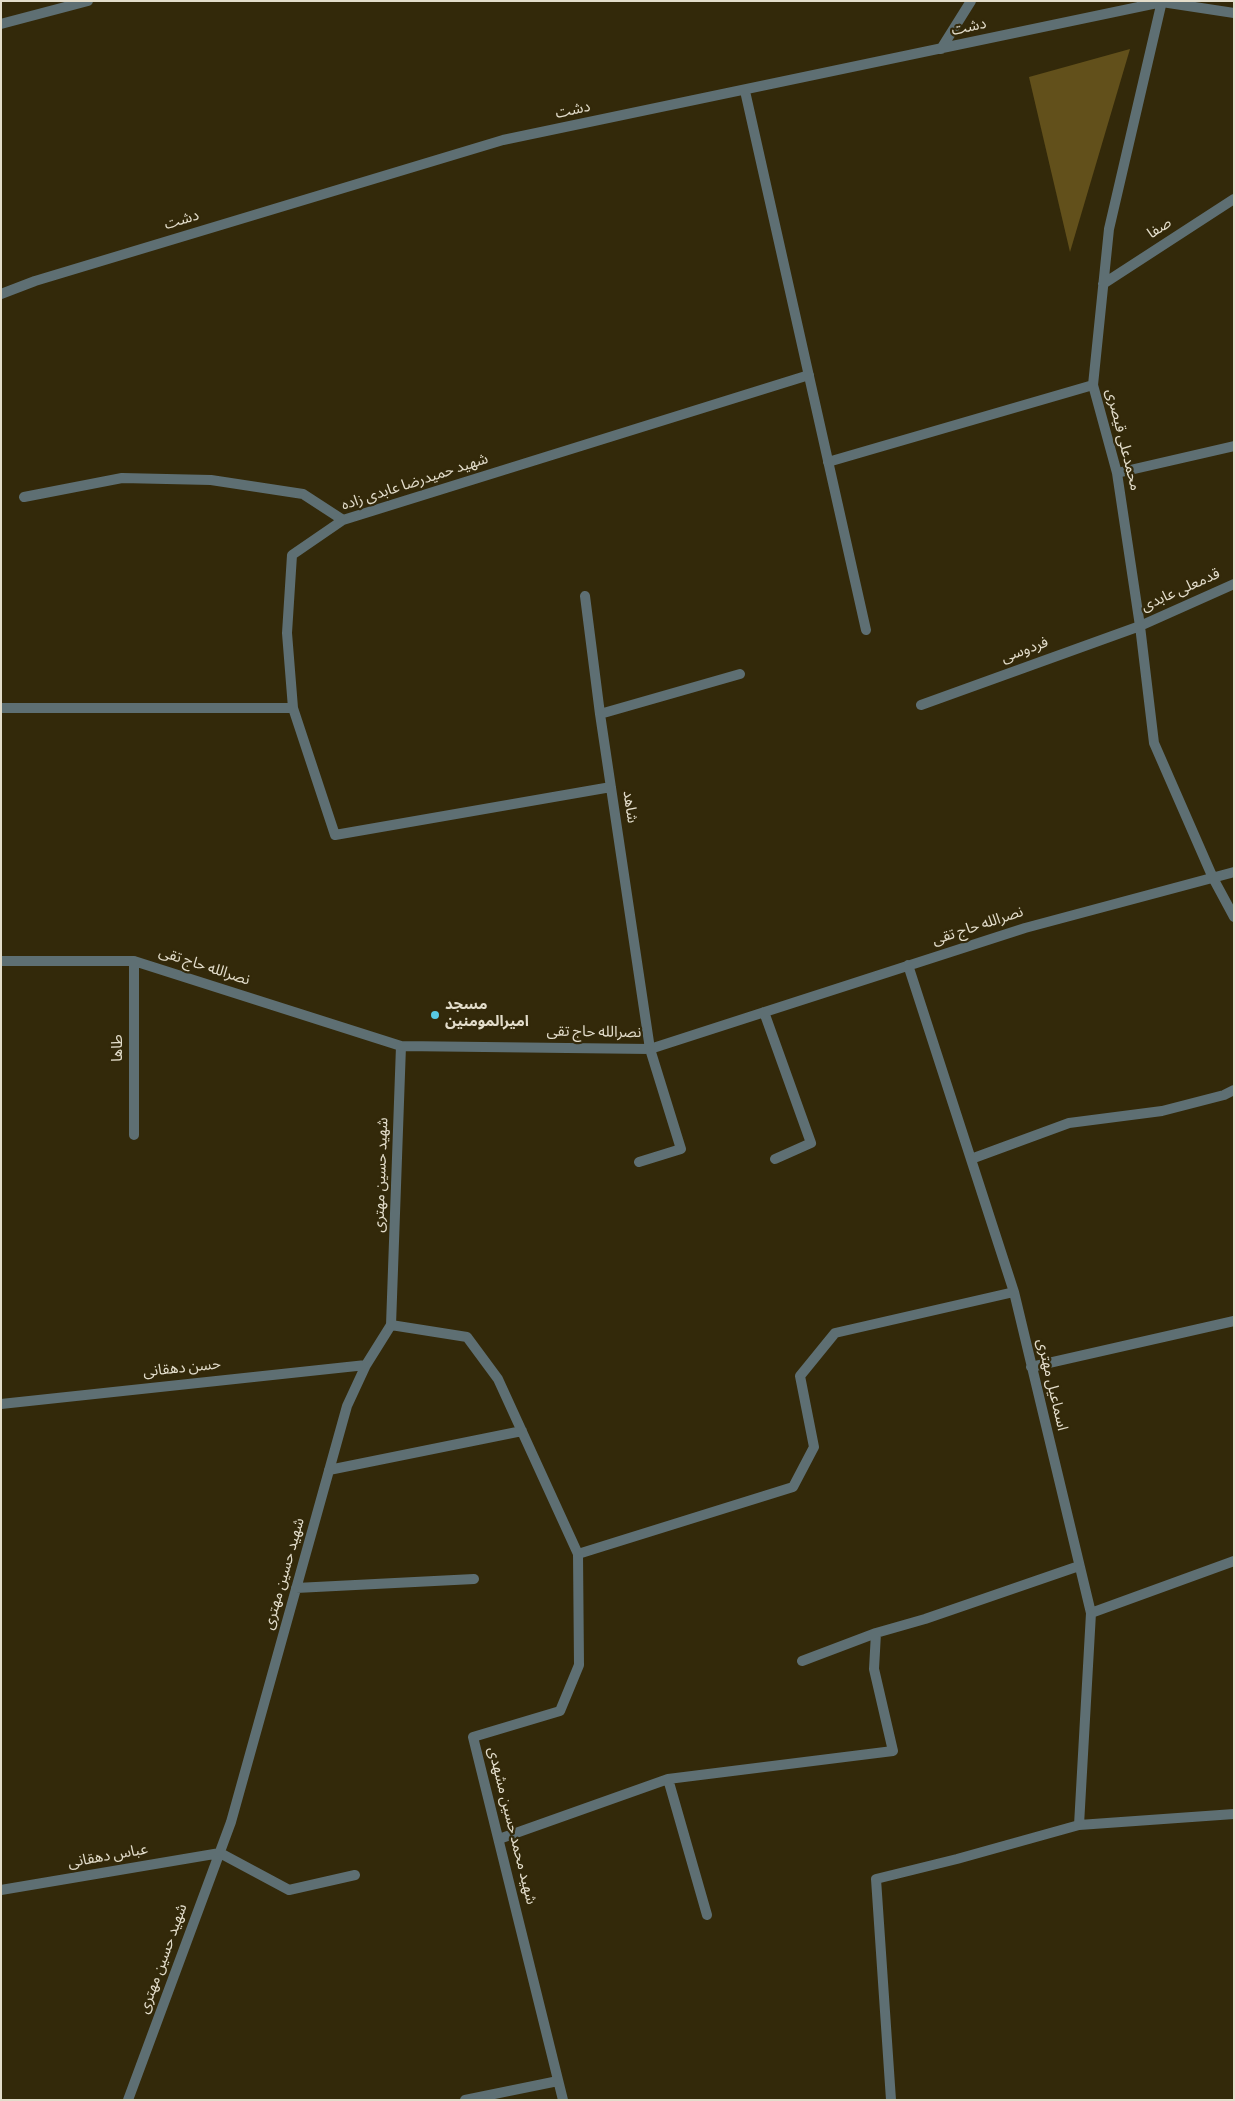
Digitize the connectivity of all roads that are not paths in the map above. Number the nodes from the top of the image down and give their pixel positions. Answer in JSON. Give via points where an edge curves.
{"nodes":[{"id":1,"x":88,"y":1,"type":"edge"},
{"id":2,"x":971,"y":1,"type":"edge"},
{"id":3,"x":1162,"y":1,"type":"edge"},
{"id":4,"x":1234,"y":13,"type":"edge"},
{"id":5,"x":1,"y":24,"type":"edge"},
{"id":6,"x":941,"y":49,"type":"junction"},
{"id":7,"x":745,"y":91,"type":"junction"},
{"id":8,"x":1234,"y":198,"type":"edge"},
{"id":9,"x":1103,"y":284,"type":"junction"},
{"id":10,"x":1,"y":294,"type":"edge"},
{"id":11,"x":809,"y":375,"type":"junction"},
{"id":12,"x":1093,"y":384,"type":"junction"},
{"id":13,"x":1234,"y":446,"type":"edge"},
{"id":14,"x":828,"y":462,"type":"junction"},
{"id":15,"x":1117,"y":473,"type":"junction"},
{"id":16,"x":24,"y":497,"type":"dead end"},
{"id":17,"x":343,"y":520,"type":"junction"},
{"id":18,"x":1234,"y":584,"type":"edge"},
{"id":19,"x":585,"y":596,"type":"dead end"},
{"id":20,"x":1140,"y":626,"type":"junction"},
{"id":21,"x":866,"y":630,"type":"dead end"},
{"id":22,"x":740,"y":674,"type":"dead end"},
{"id":23,"x":920,"y":705,"type":"dead end"},
{"id":24,"x":1,"y":708,"type":"edge"},
{"id":25,"x":294,"y":708,"type":"junction"},
{"id":26,"x":600,"y":714,"type":"junction"},
{"id":27,"x":611,"y":787,"type":"junction"},
{"id":28,"x":1234,"y":872,"type":"edge"},
{"id":29,"x":1214,"y":878,"type":"junction"},
{"id":30,"x":1234,"y":918,"type":"edge"},
{"id":31,"x":1,"y":961,"type":"edge"},
{"id":32,"x":134,"y":961,"type":"junction"},
{"id":33,"x":908,"y":965,"type":"junction"},
{"id":34,"x":764,"y":1012,"type":"junction"},
{"id":35,"x":402,"y":1046,"type":"junction"},
{"id":36,"x":650,"y":1049,"type":"junction"},
{"id":37,"x":1234,"y":1090,"type":"edge"},
{"id":38,"x":134,"y":1135,"type":"dead end"},
{"id":39,"x":775,"y":1159,"type":"dead end"},
{"id":40,"x":971,"y":1159,"type":"junction"},
{"id":41,"x":639,"y":1162,"type":"dead end"},
{"id":42,"x":1014,"y":1292,"type":"junction"},
{"id":43,"x":1234,"y":1321,"type":"edge"},
{"id":44,"x":391,"y":1325,"type":"junction"},
{"id":45,"x":366,"y":1365,"type":"junction"},
{"id":46,"x":1032,"y":1367,"type":"junction"},
{"id":47,"x":1,"y":1404,"type":"edge"},
{"id":48,"x":522,"y":1430,"type":"junction"},
{"id":49,"x":329,"y":1470,"type":"junction"},
{"id":50,"x":578,"y":1554,"type":"junction"},
{"id":51,"x":1234,"y":1561,"type":"edge"},
{"id":52,"x":1079,"y":1566,"type":"junction"},
{"id":53,"x":474,"y":1579,"type":"dead end"},
{"id":54,"x":296,"y":1588,"type":"junction"},
{"id":55,"x":1091,"y":1613,"type":"junction"},
{"id":56,"x":876,"y":1633,"type":"junction"},
{"id":57,"x":802,"y":1662,"type":"dead end"},
{"id":58,"x":668,"y":1779,"type":"junction"},
{"id":59,"x":1234,"y":1814,"type":"edge"},
{"id":60,"x":1079,"y":1825,"type":"junction"},
{"id":61,"x":498,"y":1839,"type":"junction"},
{"id":62,"x":220,"y":1853,"type":"junction"},
{"id":63,"x":354,"y":1875,"type":"dead end"},
{"id":64,"x":1,"y":1890,"type":"edge"},
{"id":65,"x":707,"y":1915,"type":"dead end"},
{"id":66,"x":558,"y":2081,"type":"junction"},
{"id":67,"x":128,"y":2100,"type":"edge"},
{"id":68,"x":464,"y":2100,"type":"edge"},
{"id":69,"x":563,"y":2100,"type":"edge"},
{"id":70,"x":891,"y":2100,"type":"edge"}],
"edges":[{"from":1,"to":5,"type":"street"},
{"from":2,"to":6,"type":"street"},
{"from":3,"to":4,"type":"street"},
{"from":3,"to":6,"type":"street","name":"دشت"},
{"from":3,"to":9,"type":"street","name":"محمدعلی قیصری","via":[[1108,229]]},
{"from":6,"to":7,"type":"street","name":"دشت"},
{"from":7,"to":10,"type":"street","name":"دشت","via":[[503,140]]},
{"from":7,"to":11,"type":"street"},
{"from":8,"to":9,"type":"street","name":"صفا"},
{"from":9,"to":12,"type":"street","name":"محمدعلی قیصری"},
{"from":11,"to":14,"type":"street"},
{"from":11,"to":17,"type":"street","name":"شهید حمیدرضا عابدی زاده"},
{"from":12,"to":14,"type":"street"},
{"from":12,"to":15,"type":"street","name":"محمدعلی قیصری"},
{"from":13,"to":15,"type":"street"},
{"from":14,"to":21,"type":"street"},
{"from":15,"to":20,"type":"street","name":"محمدعلی قیصری"},
{"from":16,"to":17,"type":"street","via":[[122,478],[211,480],[303,494]]},
{"from":17,"to":25,"type":"street","name":"شهید حمیدرضا عابدی زاده","via":[[292,555],[287,633]]},
{"from":18,"to":20,"type":"street","name":"قدمعلی عابدی"},
{"from":19,"to":26,"type":"street","name":"شاهد"},
{"from":20,"to":23,"type":"street","name":"فردوسی"},
{"from":20,"to":29,"type":"street","name":"محمدعلی قیصری","via":[[1154,743]]},
{"from":22,"to":26,"type":"street"},
{"from":24,"to":25,"type":"street"},
{"from":25,"to":27,"type":"street","name":"شهید حمیدرضا عابدی زاده","via":[[335,835]]},
{"from":26,"to":27,"type":"street","name":"شاهد"},
{"from":27,"to":36,"type":"street","name":"شاهد"},
{"from":28,"to":29,"type":"street","name":"نصرالله حاج تقی"},
{"from":29,"to":30,"type":"street"},
{"from":29,"to":33,"type":"street","name":"نصرالله حاج تقی","via":[[1025,928]]},
{"from":31,"to":32,"type":"street","name":"نصرالله حاج تقی"},
{"from":32,"to":35,"type":"street","name":"نصرالله حاج تقی"},
{"from":32,"to":38,"type":"street","name":"طاها"},
{"from":33,"to":34,"type":"street","name":"نصرالله حاج تقی"},
{"from":33,"to":40,"type":"street","name":"اسماعیل مهتری"},
{"from":34,"to":36,"type":"street","name":"نصرالله حاج تقی"},
{"from":34,"to":39,"type":"street","via":[[811,1143]]},
{"from":35,"to":36,"type":"street","name":"نصرالله حاج تقی"},
{"from":35,"to":44,"type":"street","name":"شهید حسین مهتری"},
{"from":36,"to":41,"type":"street","name":"شاهد","via":[[681,1149]]},
{"from":37,"to":40,"type":"street","via":[[1162,1111],[1069,1123]]},
{"from":40,"to":42,"type":"street","name":"اسماعیل مهتری"},
{"from":42,"to":46,"type":"street","name":"اسماعیل مهتری"},
{"from":42,"to":50,"type":"street","via":[[835,1333],[800,1376],[814,1447],[793,1487]]},
{"from":43,"to":46,"type":"street"},
{"from":44,"to":45,"type":"street","name":"شهید حسین مهتری"},
{"from":44,"to":48,"type":"street","name":"شهید محمد حسین مشهدی","via":[[467,1337],[498,1379]]},
{"from":45,"to":47,"type":"street","name":"حسن دهقانی"},
{"from":45,"to":49,"type":"street","name":"شهید حسین مهتری","via":[[347,1406]]},
{"from":46,"to":52,"type":"street","name":"اسماعیل مهتری"},
{"from":48,"to":49,"type":"street"},
{"from":48,"to":50,"type":"street","name":"شهید محمد حسین مشهدی"},
{"from":49,"to":54,"type":"street","name":"شهید حسین مهتری"},
{"from":50,"to":61,"type":"street","name":"شهید محمد حسین مشهدی","via":[[579,1666],[560,1711],[473,1737]]},
{"from":51,"to":55,"type":"street"},
{"from":52,"to":55,"type":"street","name":"اسماعیل مهتری"},
{"from":52,"to":56,"type":"street"},
{"from":53,"to":54,"type":"street"},
{"from":54,"to":62,"type":"street","name":"شهید حسین مهتری"},
{"from":55,"to":60,"type":"street","name":"اسماعیل مهتری"},
{"from":56,"to":57,"type":"street"},
{"from":56,"to":58,"type":"street","via":[[874,1669],[893,1751]]},
{"from":58,"to":61,"type":"street"},
{"from":58,"to":65,"type":"street"},
{"from":59,"to":60,"type":"street"},
{"from":60,"to":70,"type":"street","via":[[876,1879]]},
{"from":61,"to":66,"type":"street","name":"شهید محمد حسین مشهدی"},
{"from":62,"to":63,"type":"street","via":[[289,1890]]},
{"from":62,"to":64,"type":"street","name":"عباس دهقانی"},
{"from":62,"to":67,"type":"street","name":"شهید حسین مهتری"},
{"from":66,"to":68,"type":"street"},
{"from":66,"to":69,"type":"street","name":"شهید محمد حسین مشهدی"}]}
